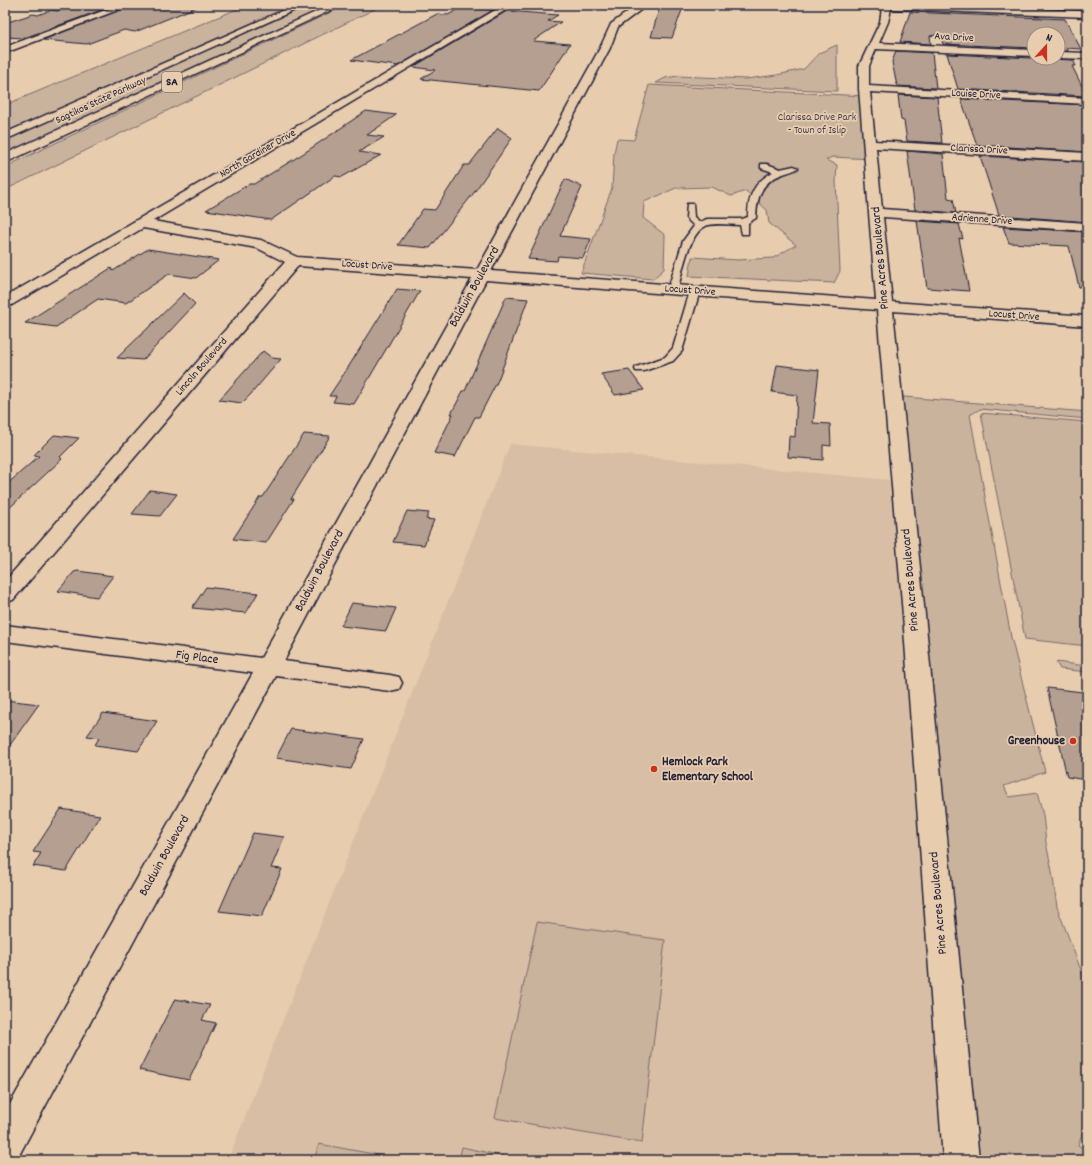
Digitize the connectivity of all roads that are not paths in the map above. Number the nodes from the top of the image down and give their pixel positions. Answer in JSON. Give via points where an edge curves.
{"nodes":[{"id":1,"x":127,"y":5,"type":"edge"},
{"id":2,"x":302,"y":5,"type":"edge"},
{"id":3,"x":338,"y":5,"type":"edge"},
{"id":4,"x":510,"y":5,"type":"edge"},
{"id":5,"x":644,"y":5,"type":"edge"},
{"id":6,"x":861,"y":5,"type":"edge"},
{"id":7,"x":887,"y":6,"type":"edge"},
{"id":8,"x":1020,"y":8,"type":"edge"},
{"id":9,"x":1087,"y":14,"type":"edge"},
{"id":10,"x":872,"y":46,"type":"junction"},
{"id":11,"x":5,"y":50,"type":"edge"},
{"id":12,"x":1026,"y":54,"type":"edge"},
{"id":13,"x":1066,"y":55,"type":"edge"},
{"id":14,"x":1087,"y":56,"type":"edge"},
{"id":15,"x":864,"y":89,"type":"junction"},
{"id":16,"x":1087,"y":101,"type":"edge"},
{"id":17,"x":5,"y":137,"type":"edge"},
{"id":18,"x":870,"y":144,"type":"junction"},
{"id":19,"x":1087,"y":157,"type":"edge"},
{"id":20,"x":5,"y":159,"type":"edge"},
{"id":21,"x":764,"y":166,"type":"dead end"},
{"id":22,"x":794,"y":168,"type":"dead end"},
{"id":23,"x":780,"y":172,"type":"junction"},
{"id":24,"x":690,"y":206,"type":"dead end"},
{"id":25,"x":877,"y":213,"type":"junction"},
{"id":26,"x":744,"y":222,"type":"junction"},
{"id":27,"x":140,"y":223,"type":"junction"},
{"id":28,"x":699,"y":226,"type":"junction"},
{"id":29,"x":1087,"y":227,"type":"edge"},
{"id":30,"x":745,"y":232,"type":"dead end"},
{"id":31,"x":294,"y":261,"type":"junction"},
{"id":32,"x":482,"y":275,"type":"junction"},
{"id":33,"x":673,"y":289,"type":"junction"},
{"id":34,"x":695,"y":291,"type":"junction"},
{"id":35,"x":5,"y":303,"type":"edge"},
{"id":36,"x":885,"y":306,"type":"junction"},
{"id":37,"x":1087,"y":321,"type":"edge"},
{"id":38,"x":640,"y":369,"type":"dead end"},
{"id":39,"x":5,"y":594,"type":"edge"},
{"id":40,"x":5,"y":633,"type":"edge"},
{"id":41,"x":268,"y":668,"type":"junction"},
{"id":42,"x":390,"y":682,"type":"dead end"},
{"id":43,"x":5,"y":1147,"type":"edge"},
{"id":44,"x":961,"y":1160,"type":"edge"}],
"edges":[{"from":1,"to":11,"type":"main road"},
{"from":2,"to":17,"type":"main road","name":"Sagtikos State Parkway","number":"SA"},
{"from":3,"to":20,"type":"main road","name":"Sagtikos State Parkway","number":"SA"},
{"from":4,"to":27,"type":"main road","name":"North Gardiner Drive"},
{"from":5,"to":32,"type":"main road","name":"Baldwin Boulevard","via":[[614,26],[605,48]]},
{"from":6,"to":7,"type":"main road"},
{"from":7,"to":8,"type":"main road"},
{"from":7,"to":10,"type":"main road","name":"Pine Acres Boulevard","via":[[884,22]]},
{"from":8,"to":9,"type":"main road"},
{"from":10,"to":12,"type":"main road","name":"Ava Drive"},
{"from":10,"to":15,"type":"main road","name":"Pine Acres Boulevard","via":[[864,66]]},
{"from":13,"to":14,"type":"main road"},
{"from":15,"to":16,"type":"main road","name":"Louise Drive"},
{"from":15,"to":18,"type":"main road","name":"Pine Acres Boulevard"},
{"from":18,"to":19,"type":"main road","name":"Clarissa Drive"},
{"from":18,"to":25,"type":"main road","name":"Pine Acres Boulevard"},
{"from":21,"to":23,"type":"lane"},
{"from":22,"to":23,"type":"lane"},
{"from":23,"to":26,"type":"lane","via":[[758,185],[753,193],[752,218]]},
{"from":24,"to":28,"type":"lane","via":[[690,218]]},
{"from":25,"to":29,"type":"main road","name":"Adrienne Drive"},
{"from":25,"to":36,"type":"main road","name":"Pine Acres Boulevard"},
{"from":26,"to":28,"type":"lane","via":[[707,222]]},
{"from":26,"to":30,"type":"lane"},
{"from":27,"to":31,"type":"main road","via":[[261,244]]},
{"from":27,"to":35,"type":"main road","name":"North Gardiner Drive"},
{"from":28,"to":33,"type":"lane","via":[[687,241]]},
{"from":31,"to":32,"type":"main road","name":"Locust Drive"},
{"from":31,"to":39,"type":"main road","name":"Lincoln Boulevard"},
{"from":32,"to":33,"type":"main road","name":"Locust Drive"},
{"from":32,"to":41,"type":"main road","name":"Baldwin Boulevard"},
{"from":33,"to":34,"type":"main road","name":"Locust Drive"},
{"from":34,"to":36,"type":"main road","name":"Locust Drive"},
{"from":34,"to":38,"type":"lane","via":[[678,349],[669,359]]},
{"from":36,"to":37,"type":"main road","name":"Locust Drive"},
{"from":36,"to":44,"type":"main road","name":"Pine Acres Boulevard"},
{"from":40,"to":41,"type":"main road","name":"Fig Place"},
{"from":41,"to":42,"type":"main road","name":"Fig Place"},
{"from":41,"to":43,"type":"main road","name":"Baldwin Boulevard"}]}
